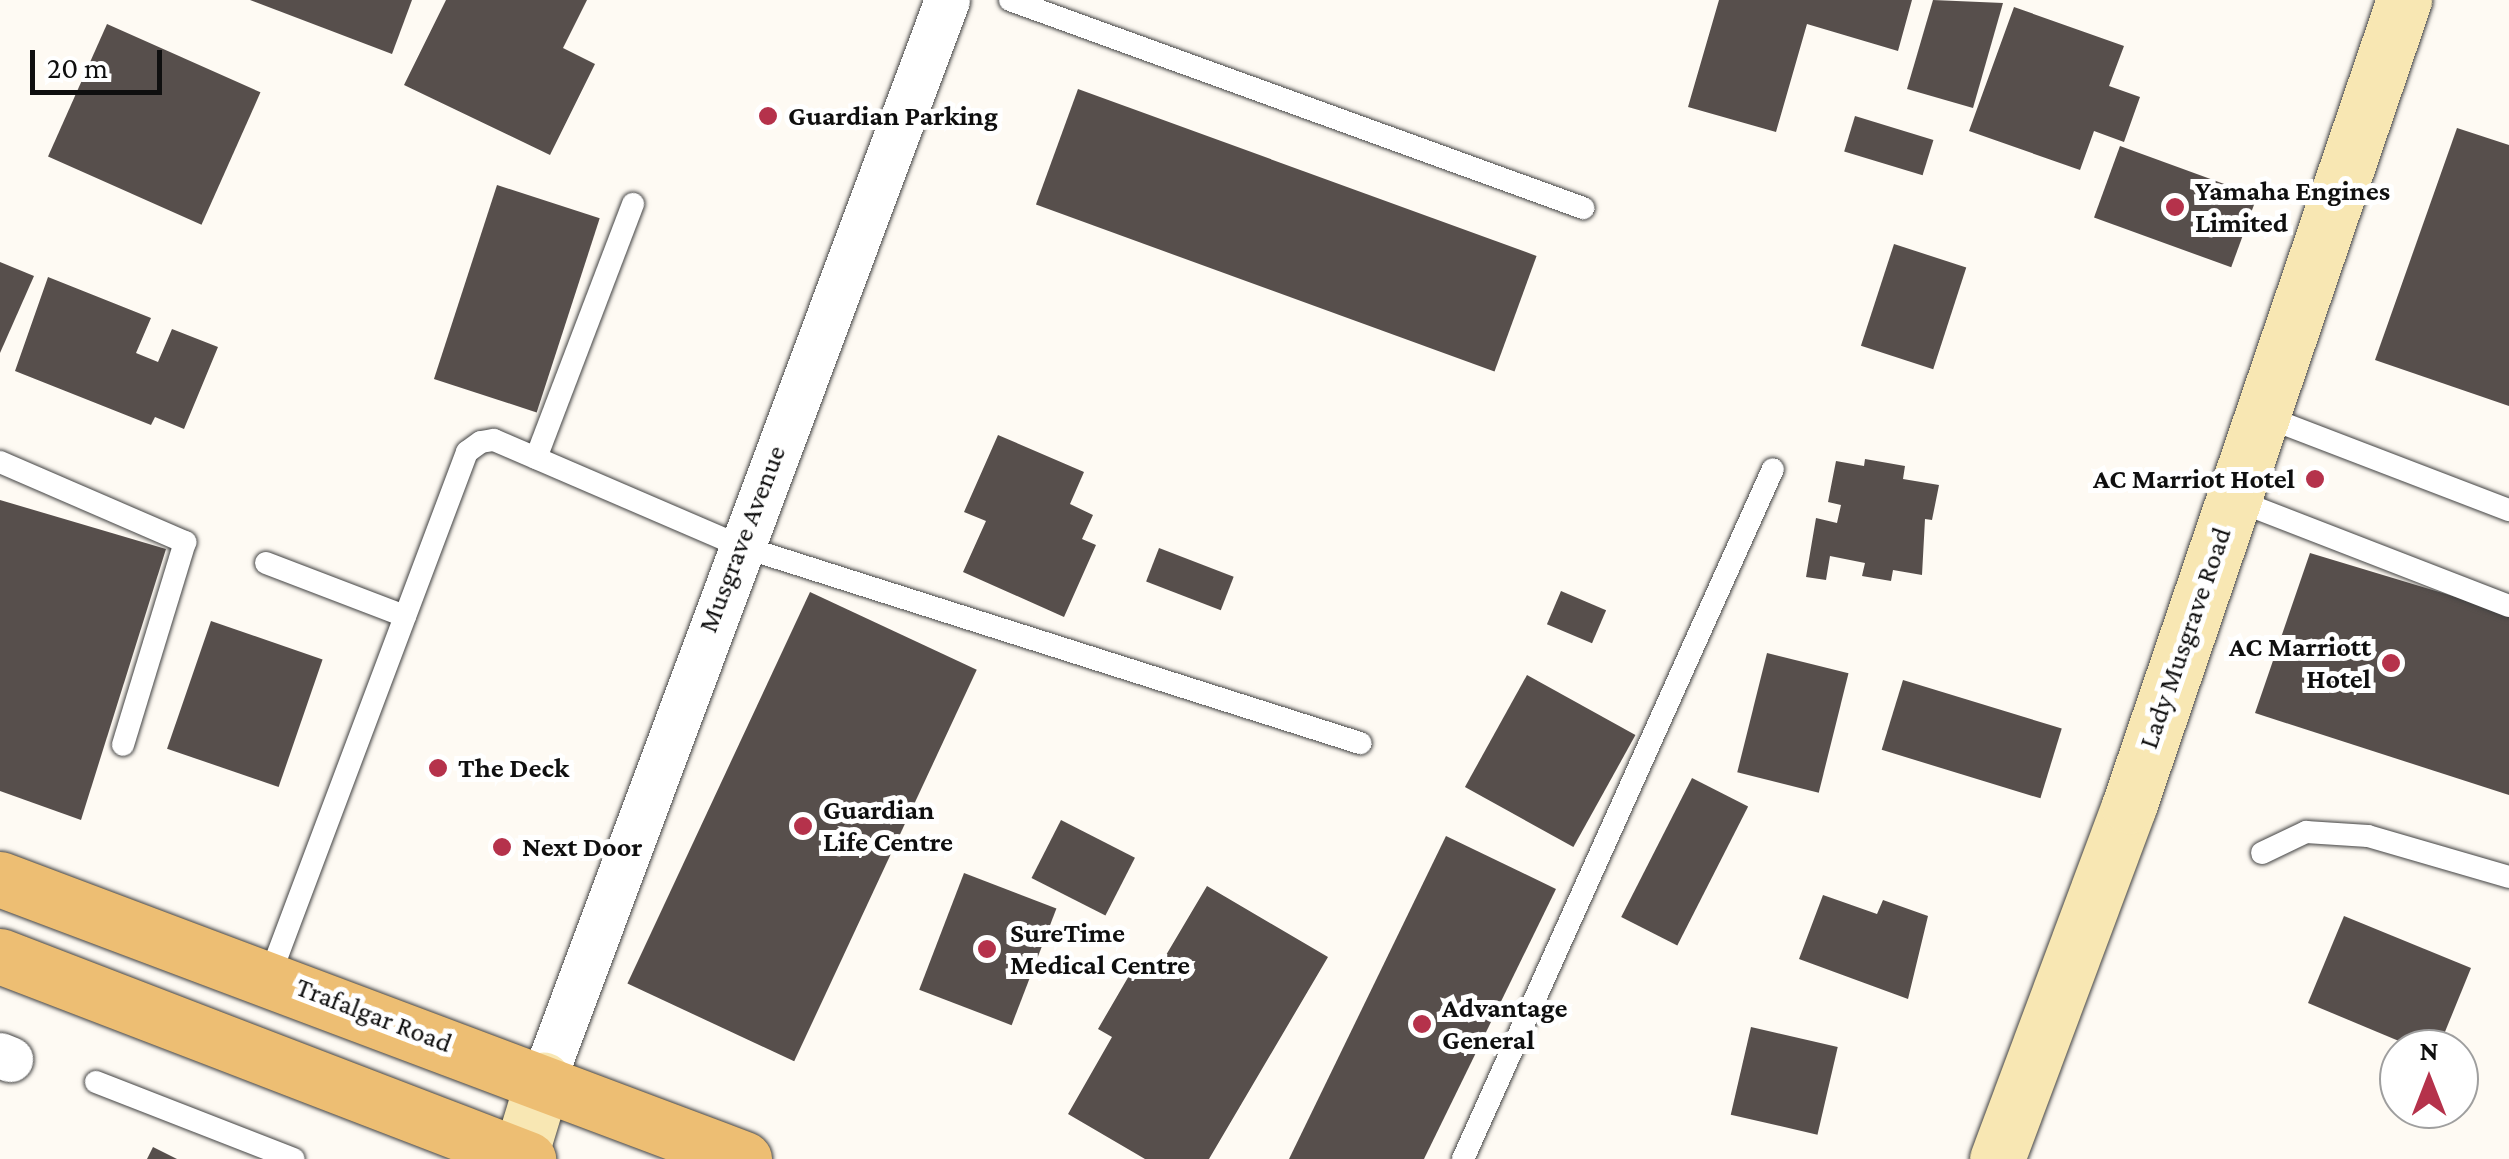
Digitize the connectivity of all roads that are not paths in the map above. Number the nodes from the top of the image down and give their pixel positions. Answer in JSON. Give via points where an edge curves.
{"nodes":[{"id":1,"x":946,"y":0,"type":"edge"},
{"id":2,"x":1010,"y":0,"type":"edge"},
{"id":3,"x":2404,"y":0,"type":"edge"},
{"id":4,"x":633,"y":204,"type":"dead end"},
{"id":5,"x":1583,"y":208,"type":"dead end"},
{"id":6,"x":2261,"y":415,"type":"junction"},
{"id":7,"x":536,"y":458,"type":"junction"},
{"id":8,"x":0,"y":462,"type":"edge"},
{"id":9,"x":1773,"y":468,"type":"dead end"},
{"id":10,"x":2232,"y":498,"type":"junction"},
{"id":11,"x":2509,"y":510,"type":"edge"},
{"id":12,"x":740,"y":546,"type":"junction"},
{"id":13,"x":266,"y":564,"type":"dead end"},
{"id":14,"x":2509,"y":606,"type":"edge"},
{"id":15,"x":405,"y":616,"type":"junction"},
{"id":16,"x":1360,"y":743,"type":"dead end"},
{"id":17,"x":123,"y":745,"type":"dead end"},
{"id":18,"x":2262,"y":854,"type":"dead end"},
{"id":19,"x":2509,"y":877,"type":"edge"},
{"id":20,"x":0,"y":879,"type":"edge"},
{"id":21,"x":0,"y":956,"type":"edge"},
{"id":22,"x":270,"y":976,"type":"junction"},
{"id":23,"x":543,"y":1080,"type":"junction"},
{"id":24,"x":96,"y":1082,"type":"dead end"},
{"id":25,"x":523,"y":1158,"type":"edge"},
{"id":26,"x":293,"y":1159,"type":"edge"},
{"id":27,"x":744,"y":1159,"type":"edge"},
{"id":28,"x":1464,"y":1159,"type":"edge"},
{"id":29,"x":1997,"y":1159,"type":"edge"}],
"edges":[{"from":1,"to":12,"type":"street","name":"Musgrave Avenue"},
{"from":2,"to":5,"type":"lane"},
{"from":3,"to":6,"type":"main road","name":"Lady Musgrave Road"},
{"from":4,"to":7,"type":"lane"},
{"from":6,"to":10,"type":"main road","name":"Lady Musgrave Road"},
{"from":6,"to":11,"type":"lane"},
{"from":7,"to":12,"type":"lane"},
{"from":7,"to":15,"type":"lane","via":[[494,440],[467,452]]},
{"from":8,"to":17,"type":"lane","via":[[185,542]]},
{"from":9,"to":28,"type":"lane"},
{"from":10,"to":14,"type":"lane"},
{"from":10,"to":29,"type":"main road","name":"Lady Musgrave Road","via":[[2128,806]]},
{"from":12,"to":16,"type":"lane"},
{"from":12,"to":23,"type":"street","name":"Musgrave Avenue"},
{"from":13,"to":15,"type":"lane"},
{"from":15,"to":22,"type":"lane"},
{"from":18,"to":19,"type":"lane","via":[[2306,832],[2368,836]]},
{"from":20,"to":22,"type":"main road","name":"Trafalgar Road"},
{"from":21,"to":25,"type":"main road"},
{"from":22,"to":23,"type":"main road","name":"Trafalgar Road"},
{"from":23,"to":25,"type":"main road"},
{"from":23,"to":27,"type":"main road","name":"Trafalgar Road"},
{"from":24,"to":26,"type":"lane"}]}
